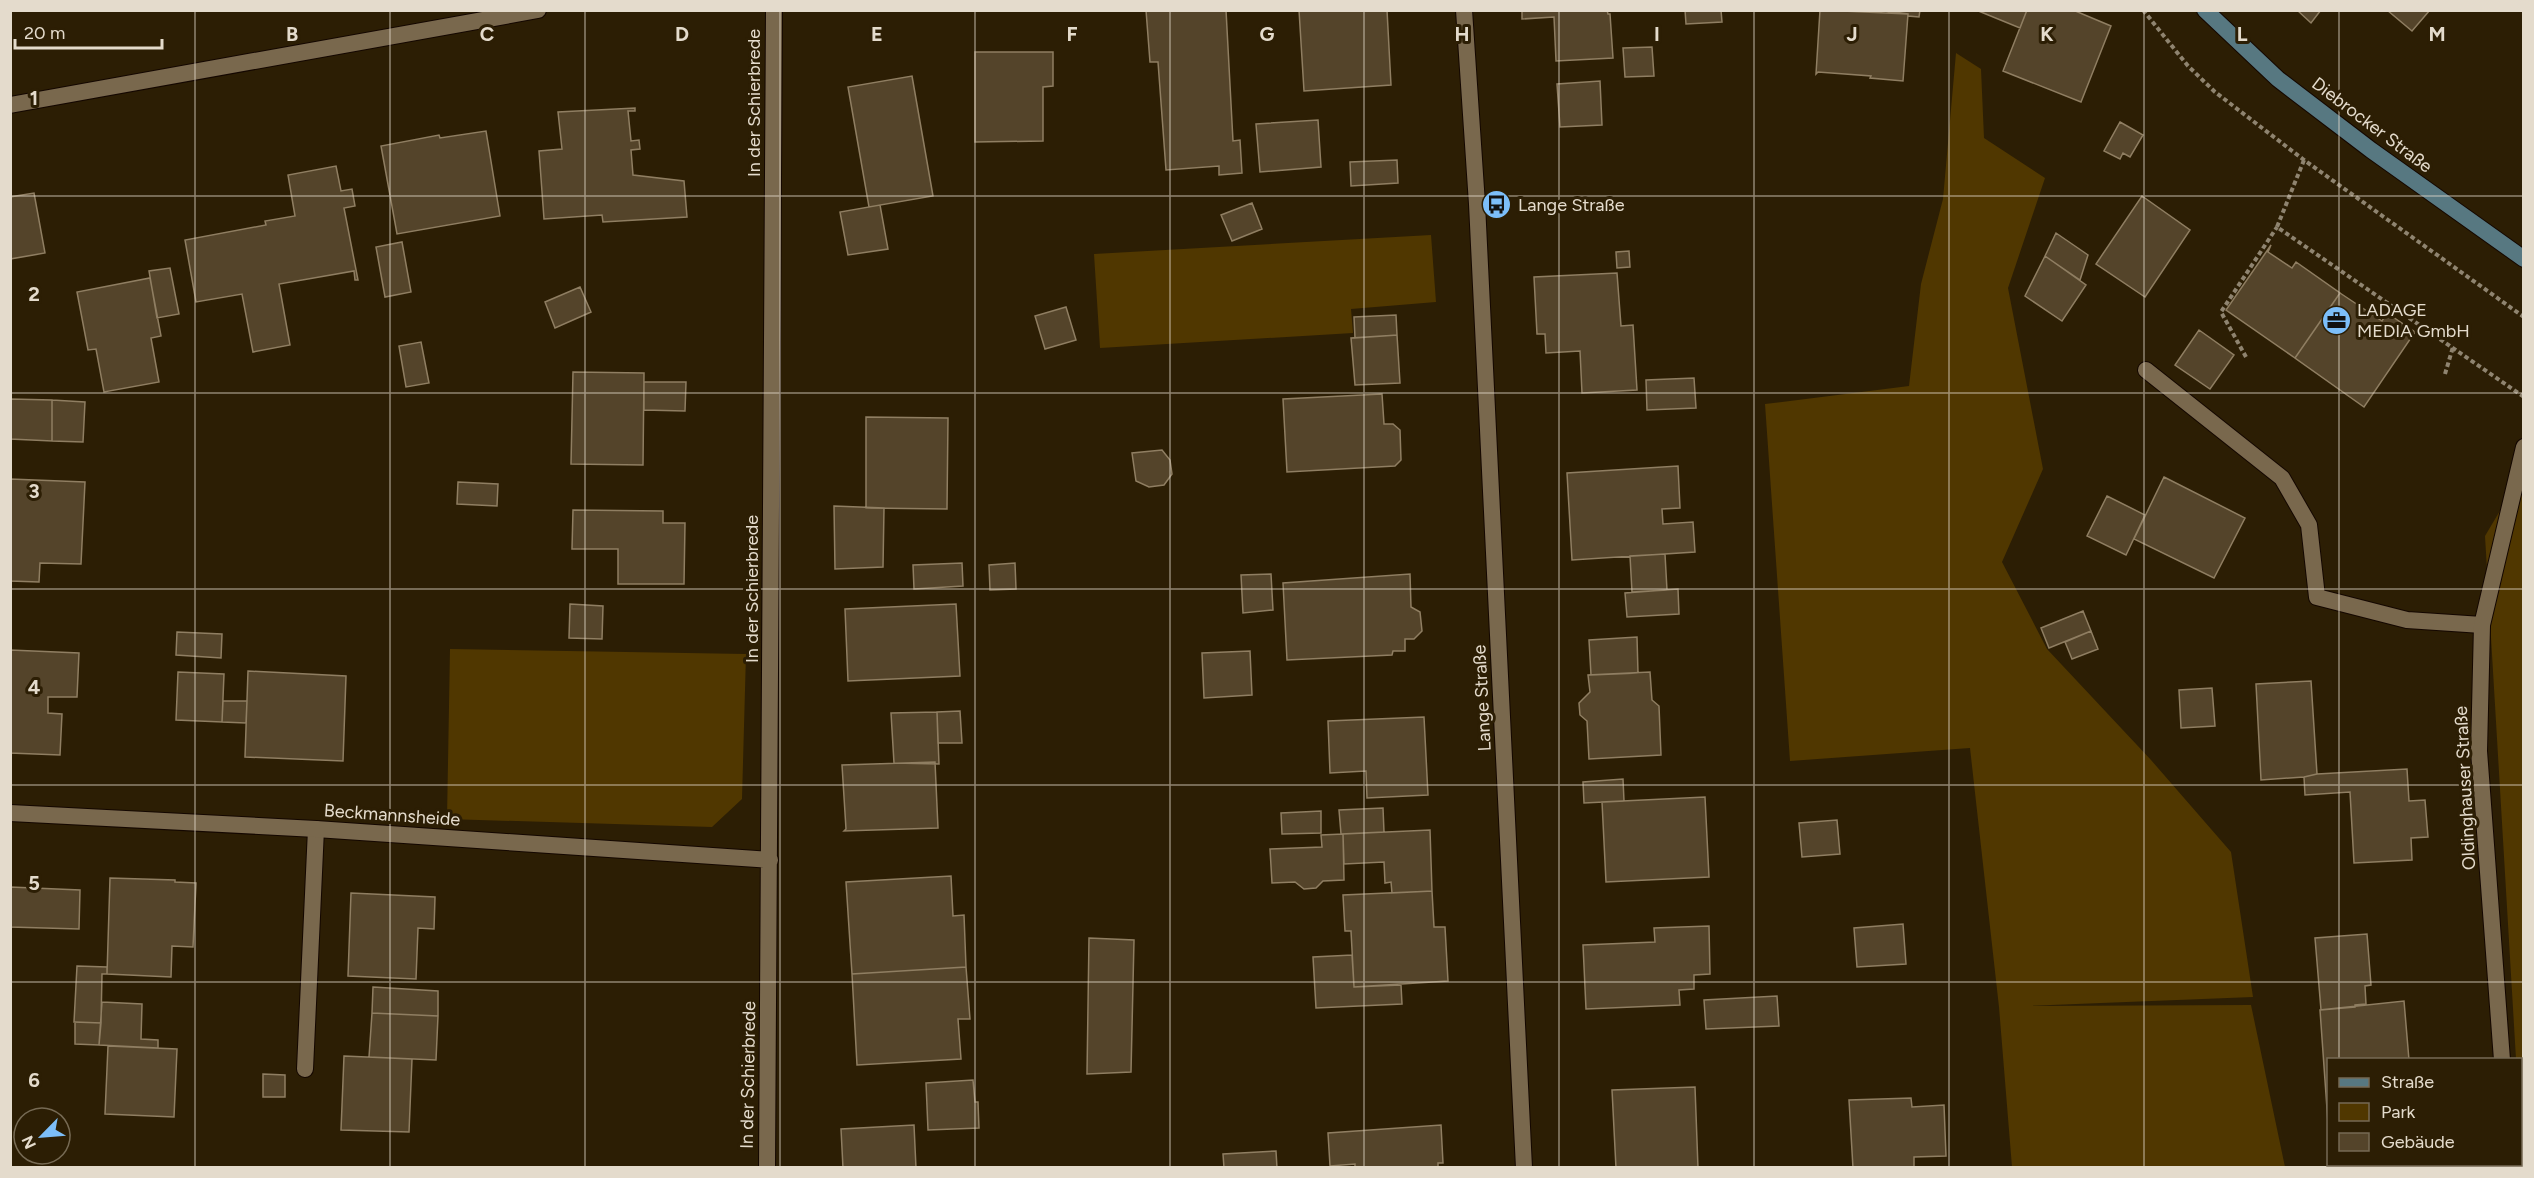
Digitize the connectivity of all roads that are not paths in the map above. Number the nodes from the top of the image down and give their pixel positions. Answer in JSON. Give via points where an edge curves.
{"nodes":[{"id":1,"x":538,"y":10,"type":"edge"},
{"id":2,"x":774,"y":10,"type":"edge"},
{"id":3,"x":1464,"y":10,"type":"edge"},
{"id":4,"x":2206,"y":11,"type":"edge"},
{"id":5,"x":10,"y":105,"type":"edge"},
{"id":6,"x":2523,"y":259,"type":"edge"},
{"id":7,"x":2146,"y":370,"type":"dead end"},
{"id":8,"x":2523,"y":447,"type":"edge"},
{"id":9,"x":2482,"y":625,"type":"junction"},
{"id":10,"x":10,"y":813,"type":"edge"},
{"id":11,"x":316,"y":829,"type":"junction"},
{"id":12,"x":770,"y":860,"type":"junction"},
{"id":13,"x":2502,"y":1058,"type":"edge"},
{"id":14,"x":305,"y":1069,"type":"dead end"},
{"id":15,"x":767,"y":1167,"type":"edge"},
{"id":16,"x":1524,"y":1167,"type":"edge"}],
"edges":[{"from":1,"to":5,"type":"street"},
{"from":2,"to":12,"type":"street","name":"In der Schierbrede"},
{"from":3,"to":16,"type":"street","name":"Lange Straße"},
{"from":4,"to":6,"type":"main road","name":"Diebrocker Straße","via":[[2278,79]]},
{"from":7,"to":9,"type":"street","via":[[2282,478],[2309,525],[2317,597],[2407,620]]},
{"from":8,"to":9,"type":"street","name":"Oldinghauser Straße"},
{"from":9,"to":13,"type":"street","name":"Oldinghauser Straße","via":[[2479,751]]},
{"from":10,"to":11,"type":"street","name":"Beckmannsheide"},
{"from":11,"to":12,"type":"street","name":"Beckmannsheide"},
{"from":11,"to":14,"type":"street"},
{"from":12,"to":15,"type":"street","name":"In der Schierbrede"}]}
